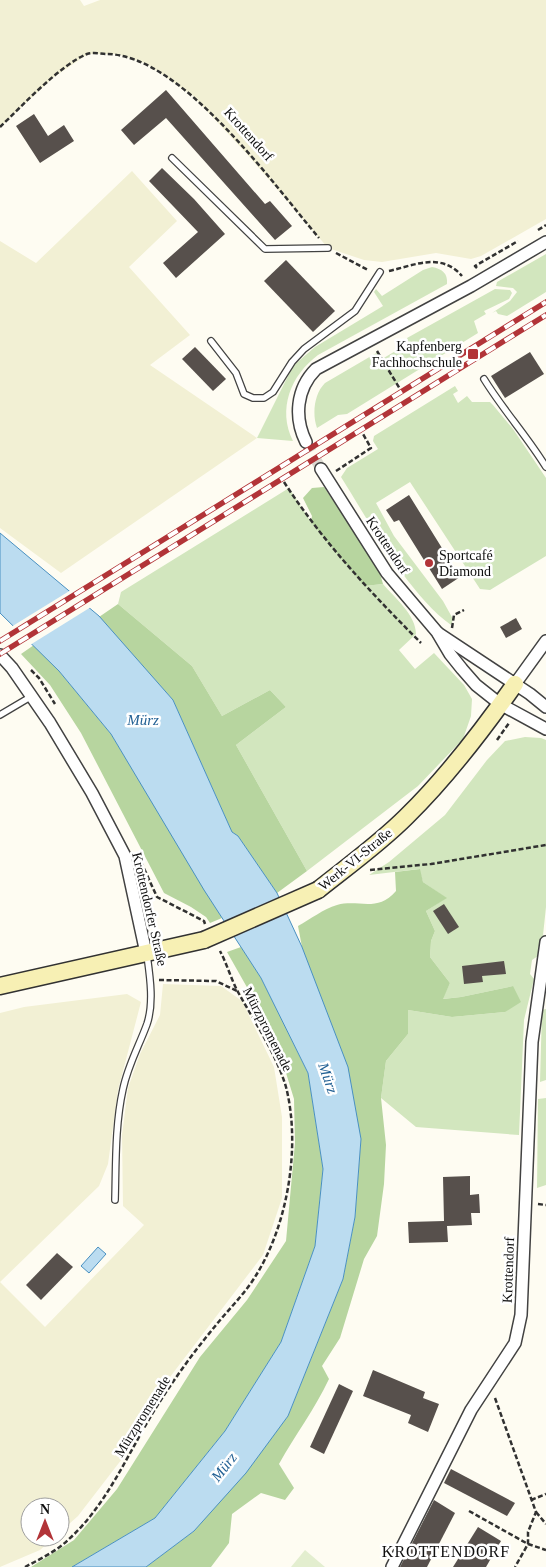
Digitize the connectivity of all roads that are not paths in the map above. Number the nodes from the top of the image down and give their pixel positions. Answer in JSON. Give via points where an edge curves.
{"nodes":[{"id":1,"x":172,"y":158,"type":"dead end"},
{"id":2,"x":546,"y":242,"type":"edge"},
{"id":3,"x":328,"y":248,"type":"road end"},
{"id":4,"x":380,"y":272,"type":"road end"},
{"id":5,"x":211,"y":341,"type":"dead end"},
{"id":6,"x":484,"y":379,"type":"dead end"},
{"id":7,"x":306,"y":442,"type":"tunnel mouth"},
{"id":8,"x":546,"y":467,"type":"edge"},
{"id":9,"x":321,"y":469,"type":"tunnel mouth"},
{"id":10,"x":437,"y":632,"type":"junction"},
{"id":11,"x":546,"y":641,"type":"edge"},
{"id":12,"x":0,"y":655,"type":"edge"},
{"id":13,"x":515,"y":684,"type":"junction"},
{"id":14,"x":32,"y":696,"type":"junction"},
{"id":15,"x":500,"y":704,"type":"junction"},
{"id":16,"x":546,"y":707,"type":"edge"},
{"id":17,"x":0,"y":714,"type":"edge"},
{"id":18,"x":546,"y":729,"type":"edge"},
{"id":19,"x":546,"y":942,"type":"edge"},
{"id":20,"x":146,"y":953,"type":"junction"},
{"id":21,"x":0,"y":986,"type":"edge"},
{"id":22,"x":115,"y":1200,"type":"dead end"},
{"id":23,"x":392,"y":1567,"type":"edge"}],
"edges":[{"from":1,"to":3,"type":"lane","via":[[265,249]]},
{"from":2,"to":7,"type":"street","via":[[316,369],[304,385],[298,405]]},
{"from":4,"to":5,"type":"lane","via":[[355,311],[304,349],[273,392],[264,398],[244,394],[236,373]]},
{"from":6,"to":8,"type":"lane","via":[[505,412],[526,434]]},
{"from":9,"to":10,"type":"street","name":"Krottendorf","via":[[388,573]]},
{"from":10,"to":13,"type":"street","name":"Krottendorf"},
{"from":10,"to":15,"type":"street","name":"Krottendorf","via":[[476,686]]},
{"from":11,"to":13,"type":"street","name":"Werk-VI-Straße"},
{"from":12,"to":14,"type":"street","name":"Krottendorfer Straße"},
{"from":13,"to":15,"type":"main road","name":"Werk-VI-Straße"},
{"from":13,"to":16,"type":"street","name":"Krottendorf"},
{"from":14,"to":17,"type":"lane"},
{"from":14,"to":20,"type":"street","name":"Krottendorfer Straße","via":[[92,793],[125,856]]},
{"from":15,"to":18,"type":"street","name":"Krottendorf"},
{"from":15,"to":20,"type":"main road","name":"Werk-VI-Straße","bridge":true,"via":[[421,802],[374,846],[318,890],[209,938]]},
{"from":19,"to":23,"type":"street","name":"Krottendorf","via":[[532,1042],[521,1315],[515,1343],[471,1410]]},
{"from":20,"to":21,"type":"main road","name":"Werk-VI-Straße"},
{"from":20,"to":22,"type":"lane","name":"Krottendorfer Straße","via":[[151,979],[147,1022],[122,1091]]}]}
